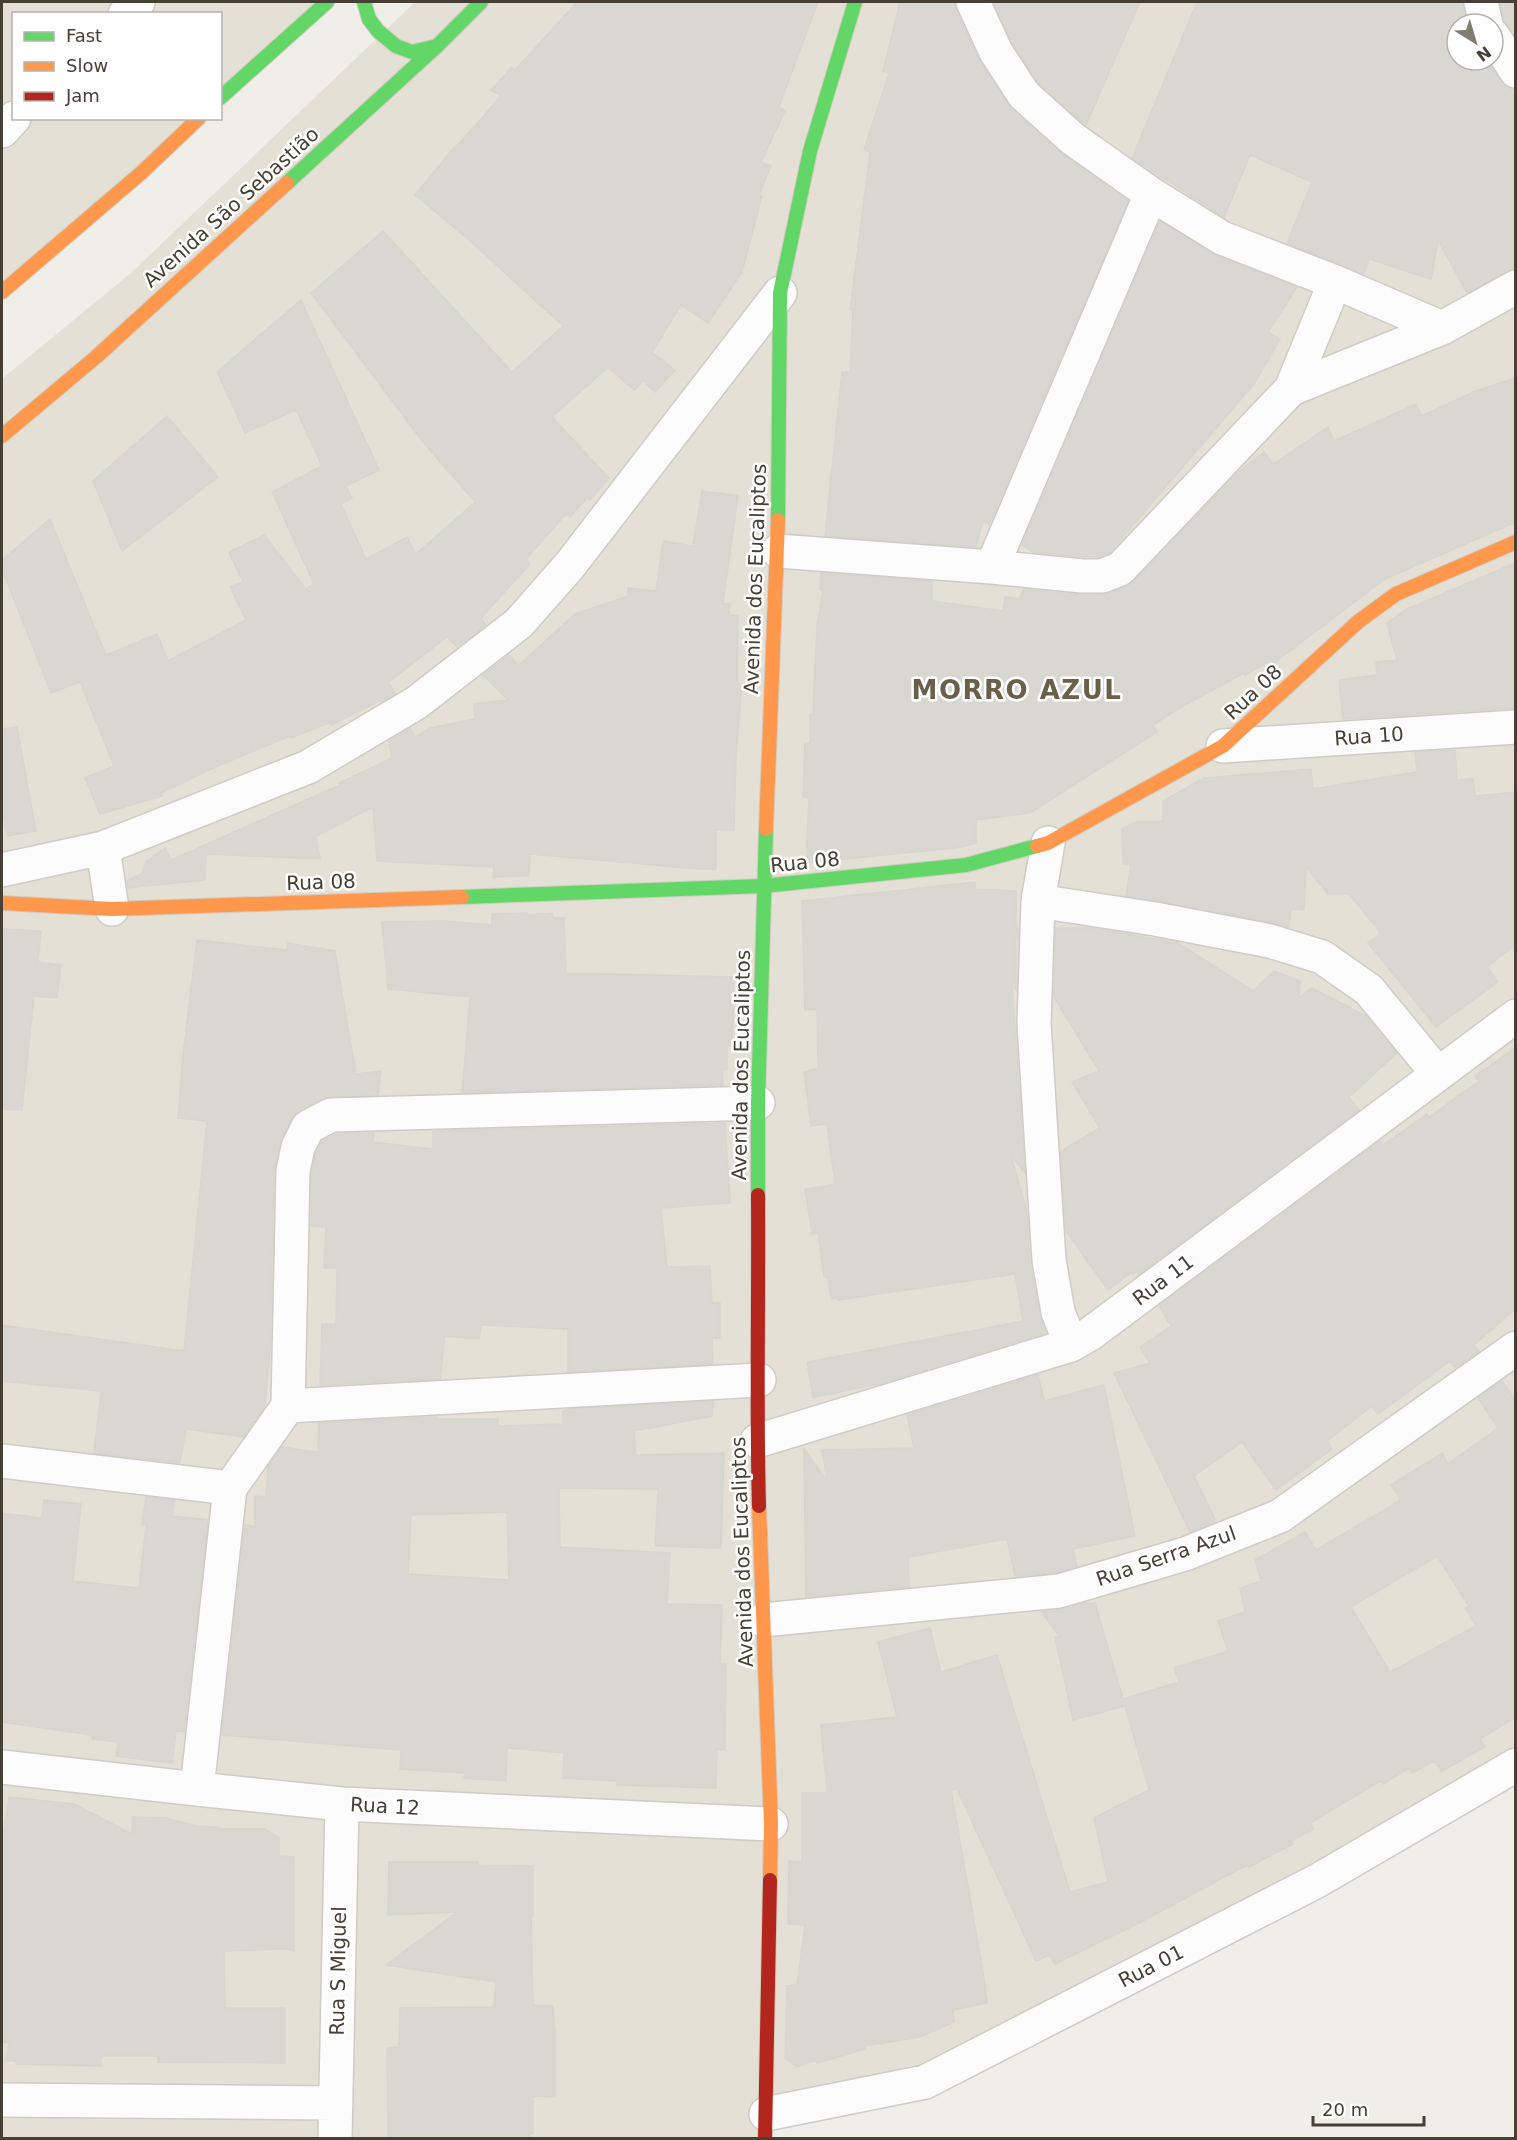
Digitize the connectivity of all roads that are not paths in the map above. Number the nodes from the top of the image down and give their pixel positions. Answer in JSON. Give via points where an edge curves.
{"nodes":[{"id":1,"x":327,"y":2,"type":"edge"},
{"id":2,"x":364,"y":2,"type":"edge"},
{"id":3,"x":481,"y":2,"type":"edge"},
{"id":4,"x":855,"y":2,"type":"edge"},
{"id":5,"x":973,"y":2,"type":"edge"},
{"id":6,"x":437,"y":46,"type":"junction"},
{"id":7,"x":1505,"y":55,"type":"edge"},
{"id":8,"x":1515,"y":71,"type":"edge"},
{"id":9,"x":222,"y":96,"type":"edge"},
{"id":10,"x":196,"y":120,"type":"edge"},
{"id":11,"x":1151,"y":194,"type":"junction"},
{"id":12,"x":1335,"y":282,"type":"junction"},
{"id":13,"x":1515,"y":287,"type":"edge"},
{"id":14,"x":2,"y":292,"type":"edge"},
{"id":15,"x":780,"y":293,"type":"junction"},
{"id":16,"x":1442,"y":328,"type":"junction"},
{"id":17,"x":1291,"y":389,"type":"junction"},
{"id":18,"x":2,"y":436,"type":"edge"},
{"id":19,"x":1515,"y":542,"type":"edge"},
{"id":20,"x":778,"y":551,"type":"junction"},
{"id":21,"x":992,"y":567,"type":"junction"},
{"id":22,"x":1515,"y":727,"type":"edge"},
{"id":23,"x":1223,"y":746,"type":"junction"},
{"id":24,"x":1048,"y":843,"type":"junction"},
{"id":25,"x":103,"y":848,"type":"junction"},
{"id":26,"x":2,"y":870,"type":"edge"},
{"id":27,"x":763,"y":886,"type":"junction"},
{"id":28,"x":1038,"y":901,"type":"junction"},
{"id":29,"x":2,"y":903,"type":"edge"},
{"id":30,"x":112,"y":909,"type":"junction"},
{"id":31,"x":1515,"y":1016,"type":"edge"},
{"id":32,"x":1438,"y":1074,"type":"junction"},
{"id":33,"x":758,"y":1103,"type":"junction"},
{"id":34,"x":1071,"y":1345,"type":"junction"},
{"id":35,"x":1515,"y":1348,"type":"edge"},
{"id":36,"x":759,"y":1380,"type":"junction"},
{"id":37,"x":288,"y":1406,"type":"junction"},
{"id":38,"x":757,"y":1441,"type":"junction"},
{"id":39,"x":2,"y":1461,"type":"edge"},
{"id":40,"x":230,"y":1488,"type":"junction"},
{"id":41,"x":763,"y":1620,"type":"junction"},
{"id":42,"x":1515,"y":1765,"type":"edge"},
{"id":43,"x":2,"y":1767,"type":"edge"},
{"id":44,"x":196,"y":1789,"type":"junction"},
{"id":45,"x":342,"y":1804,"type":"junction"},
{"id":46,"x":771,"y":1824,"type":"junction"},
{"id":47,"x":2,"y":2100,"type":"edge"},
{"id":48,"x":336,"y":2103,"type":"junction"},
{"id":49,"x":765,"y":2126,"type":"edge"},
{"id":50,"x":335,"y":2139,"type":"edge"}],
"edges":[{"from":1,"to":9,"type":"street"},
{"from":2,"to":6,"type":"street","via":[[369,19],[396,46],[412,52]]},
{"from":3,"to":6,"type":"street","name":"Avenida São Sebastião"},
{"from":4,"to":15,"type":"street","name":"Avenida dos Eucaliptos","via":[[810,151]]},
{"from":5,"to":11,"type":"street","via":[[996,52],[1024,95],[1073,139]]},
{"from":6,"to":18,"type":"street","name":"Avenida São Sebastião","via":[[96,357]]},
{"from":7,"to":8,"type":"street"},
{"from":10,"to":14,"type":"street","via":[[141,173]]},
{"from":11,"to":12,"type":"street","via":[[1222,238]]},
{"from":11,"to":21,"type":"street"},
{"from":12,"to":16,"type":"street"},
{"from":12,"to":17,"type":"street"},
{"from":13,"to":16,"type":"street"},
{"from":15,"to":20,"type":"street","name":"Avenida dos Eucaliptos"},
{"from":15,"to":25,"type":"street","via":[[570,565],[519,623],[416,703],[308,767]]},
{"from":16,"to":17,"type":"street"},
{"from":17,"to":21,"type":"street","via":[[1120,569],[1102,576],[1082,576]]},
{"from":19,"to":23,"type":"street","name":"Rua 08","via":[[1396,594],[1359,621]]},
{"from":20,"to":21,"type":"street"},
{"from":20,"to":27,"type":"street","name":"Avenida dos Eucaliptos"},
{"from":22,"to":23,"type":"street","name":"Rua 10"},
{"from":23,"to":24,"type":"street","name":"Rua 08"},
{"from":24,"to":27,"type":"street","name":"Rua 08","via":[[966,866]]},
{"from":24,"to":28,"type":"street"},
{"from":25,"to":26,"type":"street"},
{"from":25,"to":30,"type":"street"},
{"from":27,"to":30,"type":"street","name":"Rua 08"},
{"from":27,"to":33,"type":"street","name":"Avenida dos Eucaliptos"},
{"from":28,"to":32,"type":"street","via":[[1270,941],[1322,957],[1369,990]]},
{"from":28,"to":34,"type":"street","via":[[1034,1024],[1049,1260],[1058,1312]]},
{"from":29,"to":30,"type":"street","name":"Rua 08"},
{"from":31,"to":32,"type":"street","name":"Rua 11"},
{"from":32,"to":34,"type":"street","name":"Rua 11"},
{"from":33,"to":36,"type":"street","name":"Avenida dos Eucaliptos"},
{"from":33,"to":37,"type":"street","via":[[331,1115],[308,1127],[293,1171]]},
{"from":34,"to":38,"type":"street","name":"Rua 11"},
{"from":35,"to":41,"type":"street","name":"Rua Serra Azul","via":[[1280,1516],[1185,1554],[1059,1591]]},
{"from":36,"to":37,"type":"street"},
{"from":36,"to":38,"type":"street","name":"Avenida dos Eucaliptos"},
{"from":37,"to":40,"type":"street"},
{"from":38,"to":41,"type":"street","name":"Avenida dos Eucaliptos"},
{"from":39,"to":40,"type":"street"},
{"from":40,"to":44,"type":"street"},
{"from":41,"to":46,"type":"street","name":"Avenida dos Eucaliptos"},
{"from":42,"to":49,"type":"street","name":"Rua 01","via":[[1317,1881],[925,2082]]},
{"from":43,"to":44,"type":"street","name":"Rua 12"},
{"from":44,"to":45,"type":"street","name":"Rua 12"},
{"from":45,"to":46,"type":"street","name":"Rua 12"},
{"from":45,"to":48,"type":"street","name":"Rua S Miguel"},
{"from":46,"to":49,"type":"street","name":"Avenida dos Eucaliptos"},
{"from":47,"to":48,"type":"street"},
{"from":48,"to":50,"type":"street","name":"Rua S Miguel"}]}
